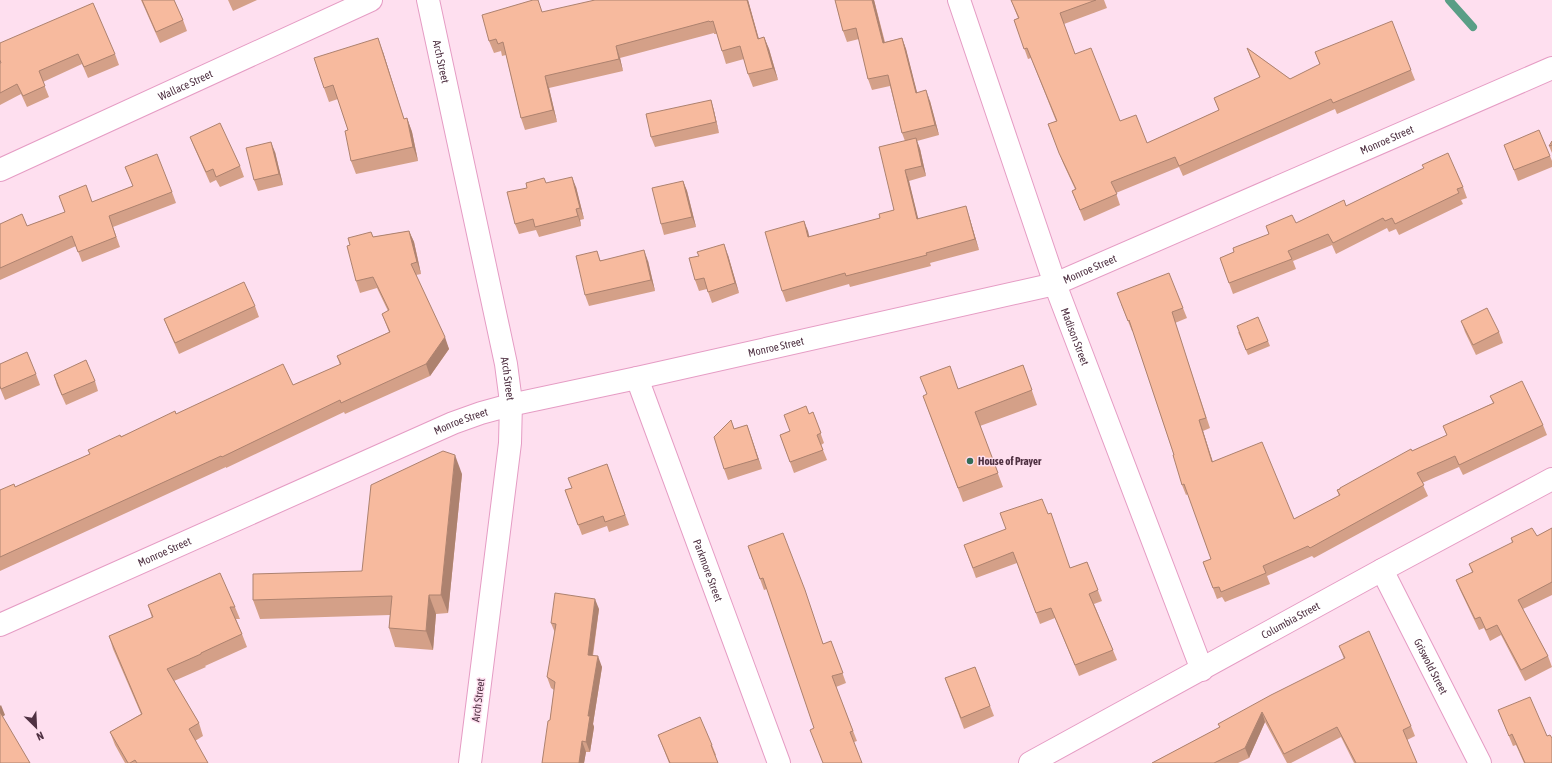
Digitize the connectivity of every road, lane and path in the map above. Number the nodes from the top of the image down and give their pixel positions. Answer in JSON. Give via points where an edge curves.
{"nodes":[{"id":1,"x":371,"y":0,"type":"edge"},
{"id":2,"x":428,"y":0,"type":"edge"},
{"id":3,"x":959,"y":0,"type":"edge"},
{"id":4,"x":1552,"y":68,"type":"edge"},
{"id":5,"x":0,"y":170,"type":"edge"},
{"id":6,"x":1055,"y":284,"type":"junction"},
{"id":7,"x":637,"y":378,"type":"junction"},
{"id":8,"x":510,"y":405,"type":"junction"},
{"id":9,"x":1552,"y":479,"type":"edge"},
{"id":10,"x":1382,"y":570,"type":"junction"},
{"id":11,"x":0,"y":625,"type":"edge"},
{"id":12,"x":1202,"y":670,"type":"junction"},
{"id":13,"x":470,"y":763,"type":"edge"},
{"id":14,"x":780,"y":763,"type":"edge"},
{"id":15,"x":1030,"y":763,"type":"edge"},
{"id":16,"x":1480,"y":763,"type":"edge"}],
"edges":[{"from":1,"to":5,"type":"street","name":"Wallace Street"},
{"from":2,"to":8,"type":"street","name":"Arch Street","via":[[506,364]]},
{"from":3,"to":6,"type":"street","name":"Madison Street"},
{"from":4,"to":6,"type":"street","name":"Monroe Street"},
{"from":6,"to":7,"type":"street","name":"Monroe Street"},
{"from":6,"to":12,"type":"street","name":"Madison Street"},
{"from":7,"to":8,"type":"street","name":"Monroe Street"},
{"from":7,"to":14,"type":"street","name":"Parkmore Street"},
{"from":8,"to":11,"type":"street","name":"Monroe Street","via":[[453,423]]},
{"from":8,"to":13,"type":"street","name":"Arch Street","via":[[510,443]]},
{"from":9,"to":10,"type":"street","name":"Columbia Street"},
{"from":10,"to":12,"type":"street","name":"Columbia Street"},
{"from":10,"to":16,"type":"street","name":"Griswold Street"},
{"from":12,"to":15,"type":"street","name":"Columbia Street"}]}
